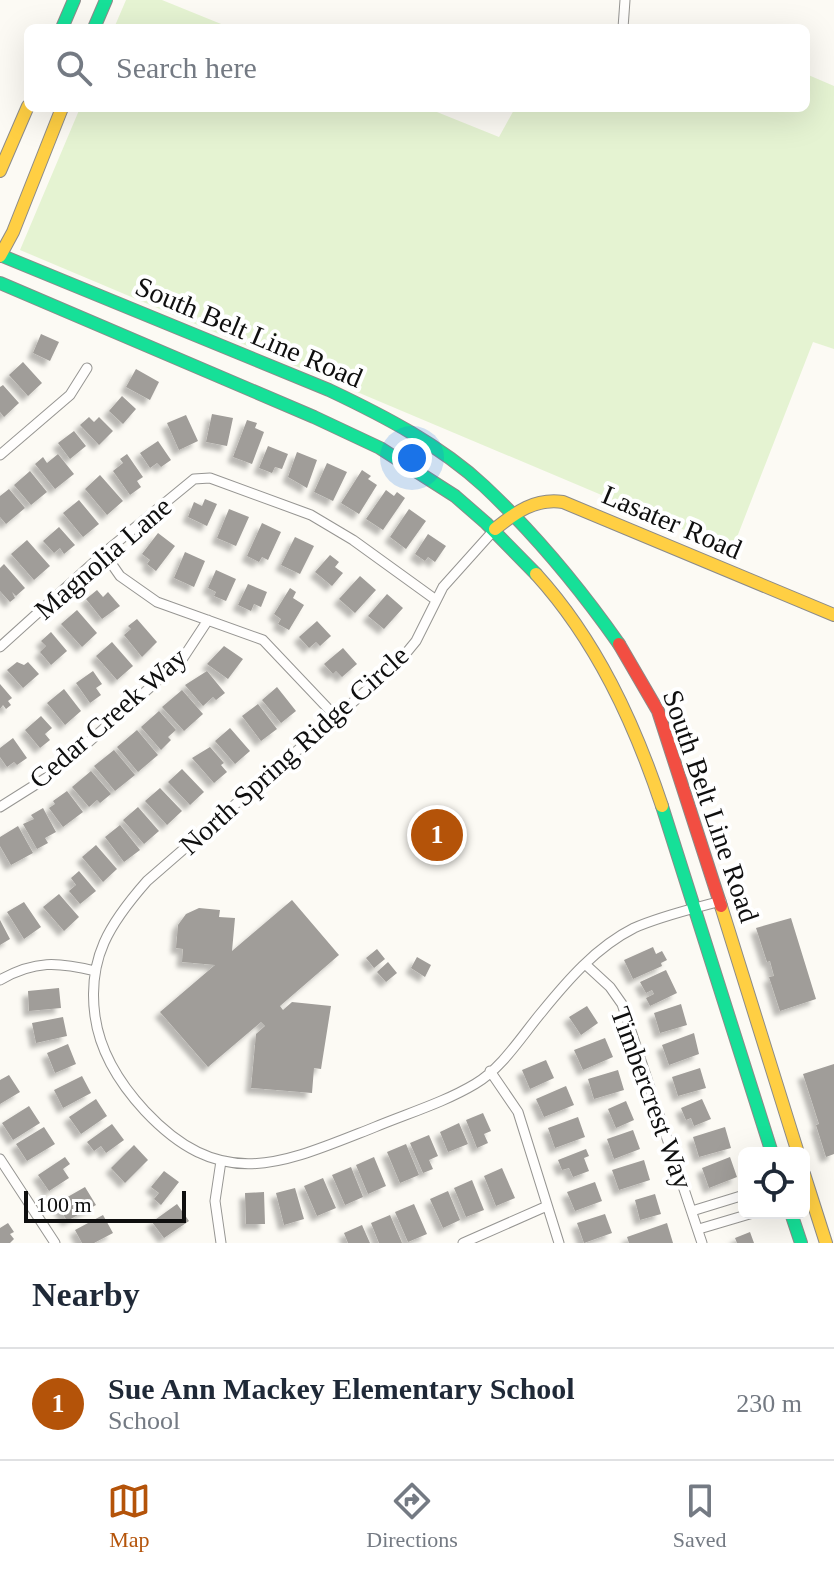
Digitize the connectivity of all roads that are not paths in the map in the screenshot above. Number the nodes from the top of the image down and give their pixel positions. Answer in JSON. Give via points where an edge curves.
{"nodes":[{"id":1,"x":74,"y":0,"type":"edge"},
{"id":2,"x":106,"y":0,"type":"edge"},
{"id":3,"x":625,"y":0,"type":"edge"},
{"id":4,"x":64,"y":24,"type":"edge"},
{"id":5,"x":96,"y":24,"type":"edge"},
{"id":6,"x":623,"y":24,"type":"edge"},
{"id":7,"x":25,"y":112,"type":"edge"},
{"id":8,"x":60,"y":112,"type":"edge"},
{"id":9,"x":0,"y":171,"type":"edge"},
{"id":10,"x":0,"y":255,"type":"edge"},
{"id":11,"x":0,"y":283,"type":"edge"},
{"id":12,"x":87,"y":368,"type":"dead end"},
{"id":13,"x":0,"y":455,"type":"edge"},
{"id":14,"x":514,"y":514,"type":"junction"},
{"id":15,"x":495,"y":529,"type":"junction"},
{"id":16,"x":104,"y":553,"type":"junction"},
{"id":17,"x":436,"y":600,"type":"junction"},
{"id":18,"x":834,"y":615,"type":"edge"},
{"id":19,"x":208,"y":620,"type":"junction"},
{"id":20,"x":0,"y":647,"type":"edge"},
{"id":21,"x":336,"y":717,"type":"junction"},
{"id":22,"x":0,"y":807,"type":"edge"},
{"id":23,"x":721,"y":901,"type":"junction"},
{"id":24,"x":696,"y":908,"type":"junction"},
{"id":25,"x":585,"y":964,"type":"junction"},
{"id":26,"x":95,"y":971,"type":"junction"},
{"id":27,"x":0,"y":980,"type":"edge"},
{"id":28,"x":490,"y":1071,"type":"junction"},
{"id":29,"x":770,"y":1147,"type":"edge"},
{"id":30,"x":796,"y":1147,"type":"edge"},
{"id":31,"x":0,"y":1159,"type":"edge"},
{"id":32,"x":221,"y":1161,"type":"junction"},
{"id":33,"x":738,"y":1197,"type":"edge"},
{"id":34,"x":810,"y":1203,"type":"edge"},
{"id":35,"x":547,"y":1206,"type":"junction"},
{"id":36,"x":692,"y":1211,"type":"junction"},
{"id":37,"x":738,"y":1217,"type":"edge"},
{"id":38,"x":793,"y":1219,"type":"edge"},
{"id":39,"x":699,"y":1229,"type":"junction"},
{"id":40,"x":55,"y":1243,"type":"edge"},
{"id":41,"x":221,"y":1243,"type":"edge"},
{"id":42,"x":463,"y":1243,"type":"edge"},
{"id":43,"x":559,"y":1243,"type":"edge"},
{"id":44,"x":702,"y":1243,"type":"edge"},
{"id":45,"x":801,"y":1243,"type":"edge"},
{"id":46,"x":826,"y":1243,"type":"edge"}],
"edges":[{"from":1,"to":4,"type":"main road"},
{"from":2,"to":5,"type":"main road"},
{"from":3,"to":6,"type":"street"},
{"from":7,"to":9,"type":"main road"},
{"from":8,"to":10,"type":"main road"},
{"from":10,"to":14,"type":"main road","name":"South Belt Line Road","via":[[380,414],[436,449]]},
{"from":11,"to":15,"type":"main road","name":"South Belt Line Road","via":[[361,437],[422,473]]},
{"from":12,"to":13,"type":"street","via":[[70,395]]},
{"from":14,"to":15,"type":"main road","name":"Lasater Road"},
{"from":14,"to":18,"type":"main road","name":"Lasater Road","via":[[547,499],[563,502]]},
{"from":14,"to":23,"type":"main road","name":"South Belt Line Road","via":[[588,600],[658,711]]},
{"from":15,"to":17,"type":"street","name":"North Spring Ridge Circle"},
{"from":15,"to":24,"type":"main road","name":"South Belt Line Road","via":[[558,602],[629,718]]},
{"from":16,"to":17,"type":"street","name":"Magnolia Lane","via":[[194,479],[210,478],[311,515]]},
{"from":16,"to":19,"type":"street","via":[[120,576],[157,602]]},
{"from":16,"to":20,"type":"street","name":"Magnolia Lane"},
{"from":17,"to":21,"type":"street","name":"North Spring Ridge Circle","via":[[416,641],[398,663]]},
{"from":19,"to":21,"type":"street","via":[[263,640]]},
{"from":19,"to":22,"type":"street","name":"Cedar Creek Way","via":[[183,658],[54,773]]},
{"from":21,"to":26,"type":"street","name":"North Spring Ridge Circle","via":[[147,881],[117,916]]},
{"from":23,"to":24,"type":"street"},
{"from":23,"to":30,"type":"main road","name":"South Belt Line Road"},
{"from":24,"to":25,"type":"street","via":[[634,928]]},
{"from":24,"to":29,"type":"main road","name":"South Belt Line Road"},
{"from":25,"to":28,"type":"street"},
{"from":25,"to":36,"type":"street","name":"Timbercrest Way","via":[[622,1004]]},
{"from":26,"to":27,"type":"street","via":[[60,963]]},
{"from":26,"to":32,"type":"street","name":"North Spring Ridge Circle","via":[[97,1031],[111,1066],[164,1132]]},
{"from":28,"to":32,"type":"street","via":[[449,1098],[304,1155],[258,1164]]},
{"from":28,"to":35,"type":"street","via":[[518,1112]]},
{"from":31,"to":40,"type":"street"},
{"from":32,"to":41,"type":"street","via":[[215,1201]]},
{"from":33,"to":36,"type":"street"},
{"from":34,"to":46,"type":"main road"},
{"from":35,"to":42,"type":"street"},
{"from":35,"to":43,"type":"street"},
{"from":36,"to":39,"type":"street","name":"Timbercrest Way"},
{"from":37,"to":39,"type":"street"},
{"from":38,"to":45,"type":"main road"},
{"from":39,"to":44,"type":"street","name":"Timbercrest Way"}]}
